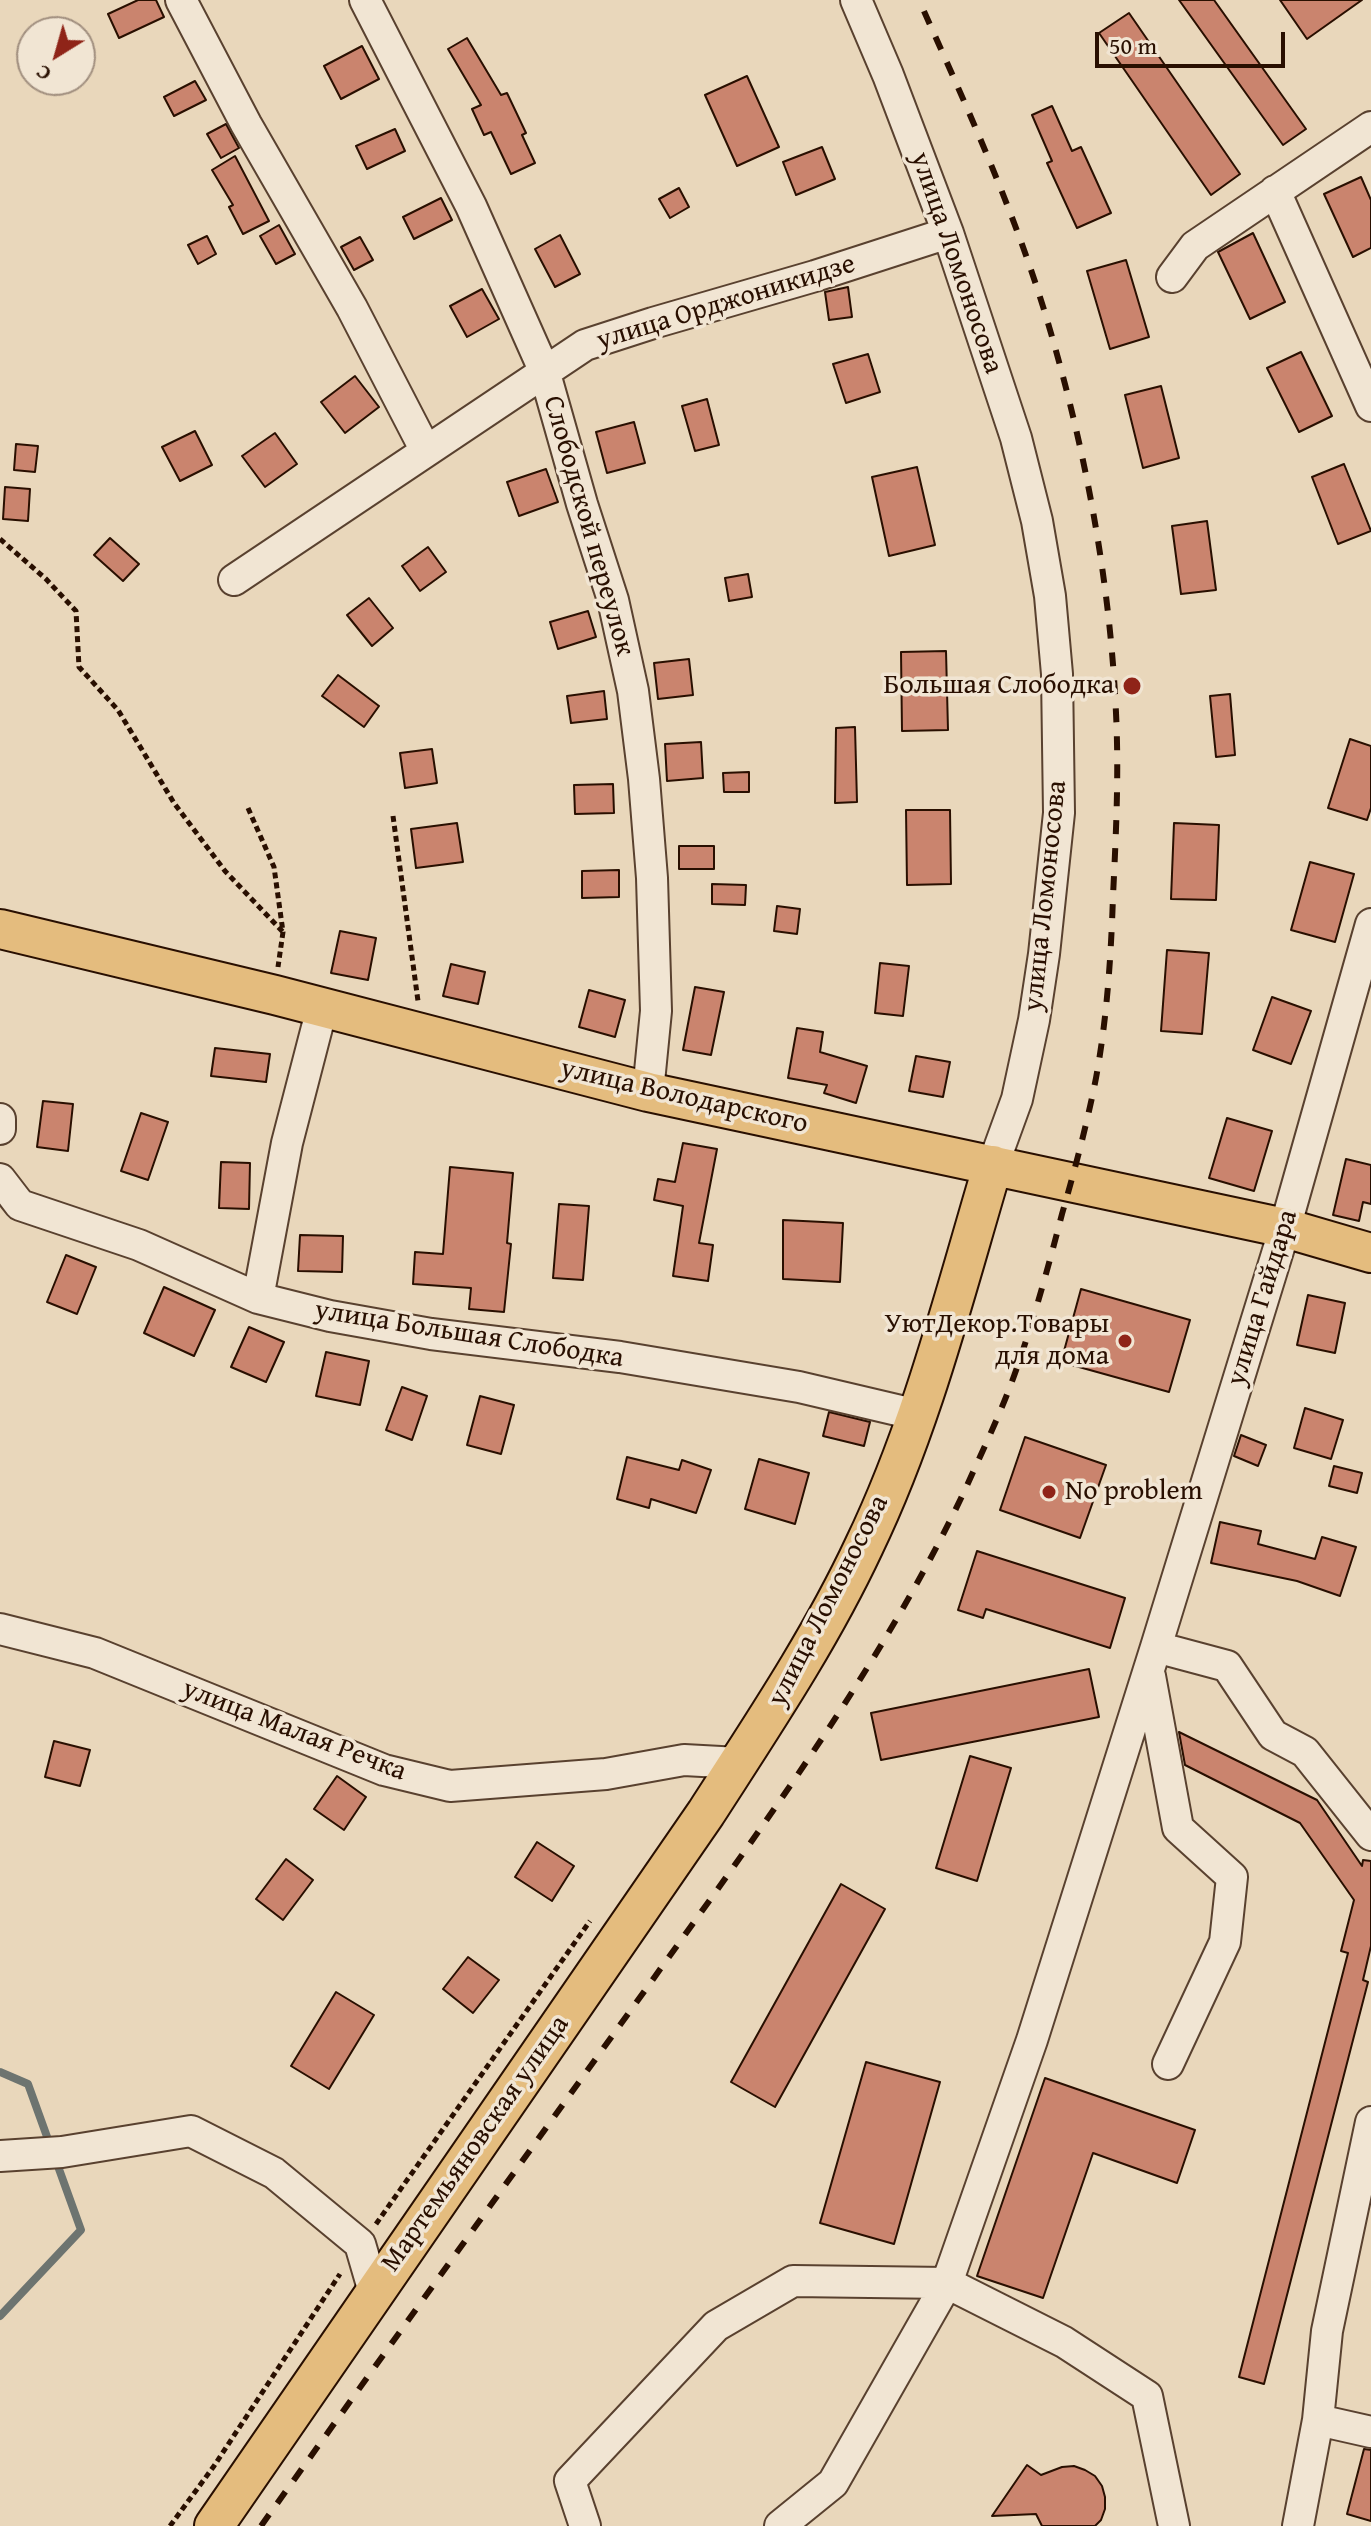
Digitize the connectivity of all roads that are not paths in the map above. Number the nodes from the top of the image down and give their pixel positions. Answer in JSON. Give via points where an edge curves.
{"nodes":[{"id":1,"x":181,"y":0,"type":"edge"},
{"id":2,"x":365,"y":0,"type":"edge"},
{"id":3,"x":856,"y":0,"type":"edge"},
{"id":4,"x":1371,"y":127,"type":"edge"},
{"id":5,"x":1275,"y":191,"type":"junction"},
{"id":6,"x":948,"y":233,"type":"junction"},
{"id":7,"x":1172,"y":277,"type":"dead end"},
{"id":8,"x":544,"y":370,"type":"junction"},
{"id":9,"x":1371,"y":406,"type":"edge"},
{"id":10,"x":426,"y":451,"type":"junction"},
{"id":11,"x":234,"y":580,"type":"dead end"},
{"id":12,"x":1371,"y":924,"type":"edge"},
{"id":13,"x":8,"y":932,"type":"edge"},
{"id":14,"x":322,"y":1008,"type":"junction"},
{"id":15,"x":648,"y":1092,"type":"junction"},
{"id":16,"x":0,"y":1119,"type":"edge"},
{"id":17,"x":0,"y":1129,"type":"edge"},
{"id":18,"x":993,"y":1165,"type":"junction"},
{"id":19,"x":0,"y":1179,"type":"edge"},
{"id":20,"x":1285,"y":1228,"type":"junction"},
{"id":21,"x":1371,"y":1253,"type":"edge"},
{"id":22,"x":258,"y":1298,"type":"junction"},
{"id":23,"x":918,"y":1415,"type":"junction"},
{"id":24,"x":0,"y":1629,"type":"edge"},
{"id":25,"x":1152,"y":1658,"type":"junction"},
{"id":26,"x":739,"y":1763,"type":"junction"},
{"id":27,"x":1371,"y":1835,"type":"edge"},
{"id":28,"x":1168,"y":2064,"type":"dead end"},
{"id":29,"x":1371,"y":2122,"type":"edge"},
{"id":30,"x":0,"y":2156,"type":"edge"},
{"id":31,"x":947,"y":2283,"type":"junction"},
{"id":32,"x":374,"y":2292,"type":"junction"},
{"id":33,"x":1318,"y":2420,"type":"junction"},
{"id":34,"x":1371,"y":2432,"type":"edge"},
{"id":35,"x":214,"y":2526,"type":"edge"},
{"id":36,"x":585,"y":2526,"type":"edge"},
{"id":37,"x":780,"y":2526,"type":"edge"},
{"id":38,"x":1174,"y":2526,"type":"edge"},
{"id":39,"x":1298,"y":2526,"type":"edge"}],
"edges":[{"from":1,"to":10,"type":"street"},
{"from":2,"to":8,"type":"street","name":"Слободской переулок","via":[[471,206]]},
{"from":3,"to":6,"type":"street","name":"улица Ломоносова"},
{"from":4,"to":5,"type":"street"},
{"from":5,"to":7,"type":"street","via":[[1195,246]]},
{"from":5,"to":9,"type":"street"},
{"from":6,"to":8,"type":"street","name":"улица Орджоникидзе","via":[[585,345]]},
{"from":6,"to":18,"type":"street","name":"улица Ломоносова","via":[[1016,438],[1037,521],[1057,674],[1059,813],[1044,954],[1017,1099]]},
{"from":8,"to":10,"type":"street","name":"улица Орджоникидзе"},
{"from":8,"to":15,"type":"street","name":"Слободской переулок","via":[[613,600],[633,691],[652,878],[656,1011]]},
{"from":10,"to":11,"type":"street","name":"улица Орджоникидзе"},
{"from":12,"to":20,"type":"street","name":"улица Гайдара"},
{"from":13,"to":14,"type":"main road","name":"улица Володарского"},
{"from":14,"to":15,"type":"main road","name":"улица Володарского"},
{"from":14,"to":22,"type":"street","via":[[287,1143]]},
{"from":15,"to":18,"type":"main road","name":"улица Володарского"},
{"from":16,"to":17,"type":"street"},
{"from":18,"to":20,"type":"main road","name":"улица Володарского"},
{"from":18,"to":23,"type":"main road","name":"улица Ломоносова"},
{"from":19,"to":22,"type":"street","name":"улица Большая Слободка","via":[[20,1205],[139,1245]]},
{"from":20,"to":21,"type":"main road","name":"улица Володарского"},
{"from":20,"to":25,"type":"street","name":"улица Гайдара"},
{"from":22,"to":23,"type":"street","name":"улица Большая Слободка","via":[[431,1334],[620,1357],[799,1387]]},
{"from":23,"to":26,"type":"main road","name":"улица Ломоносова","via":[[865,1545]]},
{"from":24,"to":26,"type":"street","name":"улица Малая Речка","via":[[95,1653],[384,1770],[450,1786],[606,1774],[684,1760]]},
{"from":25,"to":27,"type":"street","via":[[1227,1666],[1273,1735],[1305,1752]]},
{"from":25,"to":28,"type":"street","via":[[1178,1828],[1232,1877],[1225,1942]]},
{"from":25,"to":31,"type":"street","name":"улица Гайдара","via":[[1032,2040]]},
{"from":26,"to":32,"type":"main road","name":"Мартемьяновская улица"},
{"from":29,"to":33,"type":"street","via":[[1327,2331]]},
{"from":30,"to":32,"type":"street","via":[[62,2152],[191,2131],[274,2173],[360,2244]]},
{"from":31,"to":36,"type":"street","via":[[793,2281],[716,2326],[570,2481]]},
{"from":31,"to":37,"type":"street","name":"улица Гайдара","via":[[833,2483]]},
{"from":31,"to":38,"type":"street","via":[[1064,2342],[1147,2396]]},
{"from":32,"to":35,"type":"main road","name":"Мартемьяновская улица"},
{"from":33,"to":34,"type":"street"},
{"from":33,"to":39,"type":"street"}]}
